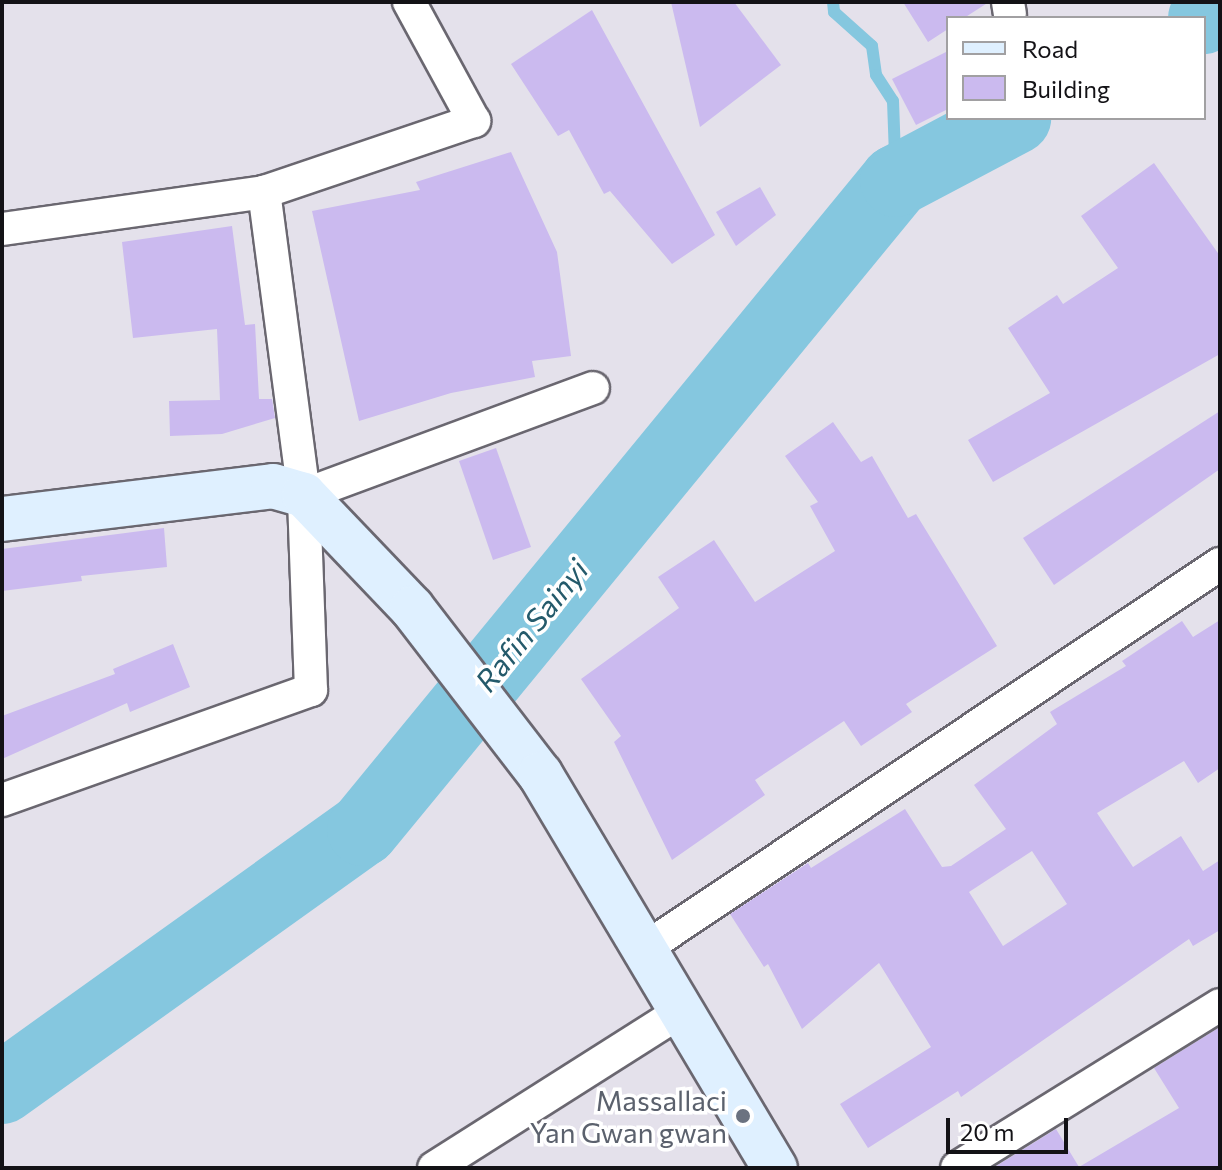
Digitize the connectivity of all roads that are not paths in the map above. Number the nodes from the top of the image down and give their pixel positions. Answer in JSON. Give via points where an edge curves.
{"nodes":[{"id":1,"x":409,"y":2,"type":"edge"},
{"id":2,"x":264,"y":192,"type":"junction"},
{"id":3,"x":2,"y":229,"type":"edge"},
{"id":4,"x":593,"y":388,"type":"dead end"},
{"id":5,"x":304,"y":495,"type":"junction"},
{"id":6,"x":2,"y":519,"type":"edge"},
{"id":7,"x":1220,"y":564,"type":"edge"},
{"id":8,"x":2,"y":800,"type":"edge"},
{"id":9,"x":644,"y":949,"type":"junction"},
{"id":10,"x":1220,"y":1005,"type":"edge"},
{"id":11,"x":681,"y":1011,"type":"junction"},
{"id":12,"x":434,"y":1168,"type":"edge"},
{"id":13,"x":775,"y":1168,"type":"edge"},
{"id":14,"x":957,"y":1168,"type":"edge"}],
"edges":[{"from":1,"to":2,"type":"street","via":[[474,121]]},
{"from":2,"to":3,"type":"street"},
{"from":2,"to":5,"type":"street"},
{"from":4,"to":5,"type":"street"},
{"from":5,"to":6,"type":"street","via":[[273,486]]},
{"from":5,"to":8,"type":"street","via":[[311,690]]},
{"from":5,"to":9,"type":"street","via":[[412,608],[540,774]]},
{"from":7,"to":9,"type":"street"},
{"from":9,"to":11,"type":"street"},
{"from":10,"to":14,"type":"street"},
{"from":11,"to":12,"type":"street"},
{"from":11,"to":13,"type":"street"}]}
